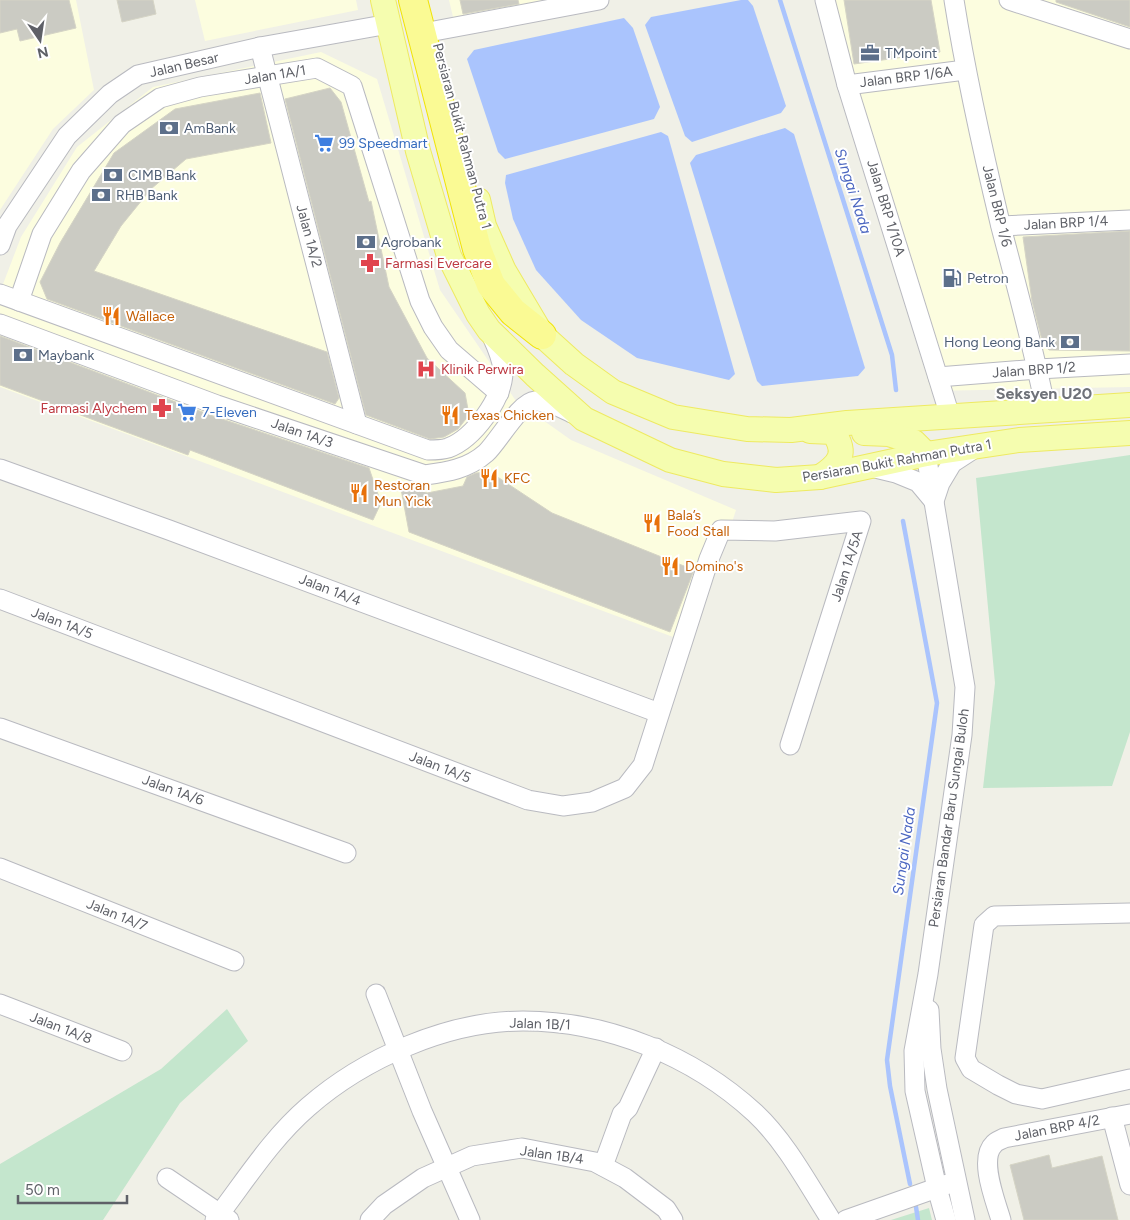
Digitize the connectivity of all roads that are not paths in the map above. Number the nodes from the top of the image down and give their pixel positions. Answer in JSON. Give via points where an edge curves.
{"nodes":[{"id":1,"x":383,"y":0,"type":"edge"},
{"id":2,"x":413,"y":0,"type":"edge"},
{"id":3,"x":426,"y":0,"type":"edge"},
{"id":4,"x":599,"y":0,"type":"edge"},
{"id":5,"x":825,"y":0,"type":"edge"},
{"id":6,"x":954,"y":0,"type":"edge"},
{"id":7,"x":1009,"y":0,"type":"edge"},
{"id":8,"x":389,"y":24,"type":"junction"},
{"id":9,"x":434,"y":31,"type":"junction"},
{"id":10,"x":1130,"y":39,"type":"edge"},
{"id":11,"x":260,"y":48,"type":"junction"},
{"id":12,"x":965,"y":70,"type":"junction"},
{"id":13,"x":268,"y":76,"type":"junction"},
{"id":14,"x":847,"y":85,"type":"junction"},
{"id":15,"x":1130,"y":220,"type":"edge"},
{"id":16,"x":1001,"y":226,"type":"junction"},
{"id":17,"x":0,"y":245,"type":"edge"},
{"id":18,"x":0,"y":294,"type":"edge"},
{"id":19,"x":18,"y":301,"type":"junction"},
{"id":20,"x":0,"y":324,"type":"edge"},
{"id":21,"x":489,"y":330,"type":"junction"},
{"id":22,"x":542,"y":335,"type":"junction"},
{"id":23,"x":1130,"y":364,"type":"edge"},
{"id":24,"x":1038,"y":369,"type":"junction"},
{"id":25,"x":938,"y":377,"type":"junction"},
{"id":26,"x":499,"y":393,"type":"junction"},
{"id":27,"x":1130,"y":405,"type":"edge"},
{"id":28,"x":1046,"y":411,"type":"junction"},
{"id":29,"x":950,"y":416,"type":"junction"},
{"id":30,"x":584,"y":419,"type":"junction"},
{"id":31,"x":481,"y":423,"type":"junction"},
{"id":32,"x":357,"y":424,"type":"junction"},
{"id":33,"x":791,"y":430,"type":"junction"},
{"id":34,"x":833,"y":432,"type":"junction"},
{"id":35,"x":1130,"y":433,"type":"edge"},
{"id":36,"x":500,"y":437,"type":"junction"},
{"id":37,"x":978,"y":446,"type":"junction"},
{"id":38,"x":926,"y":454,"type":"junction"},
{"id":39,"x":868,"y":466,"type":"junction"},
{"id":40,"x":0,"y":469,"type":"edge"},
{"id":41,"x":820,"y":477,"type":"junction"},
{"id":42,"x":934,"y":501,"type":"junction"},
{"id":43,"x":722,"y":530,"type":"joint"},
{"id":44,"x":0,"y":599,"type":"edge"},
{"id":45,"x":658,"y":713,"type":"junction"},
{"id":46,"x":0,"y":728,"type":"edge"},
{"id":47,"x":790,"y":745,"type":"dead end"},
{"id":48,"x":346,"y":853,"type":"dead end"},
{"id":49,"x":0,"y":868,"type":"edge"},
{"id":50,"x":1130,"y":913,"type":"edge"},
{"id":51,"x":234,"y":961,"type":"dead end"},
{"id":52,"x":928,"y":974,"type":"junction"},
{"id":53,"x":376,"y":994,"type":"dead end"},
{"id":54,"x":0,"y":1004,"type":"edge"},
{"id":55,"x":656,"y":1048,"type":"junction"},
{"id":56,"x":398,"y":1050,"type":"junction"},
{"id":57,"x":122,"y":1051,"type":"dead end"},
{"id":58,"x":1130,"y":1080,"type":"edge"},
{"id":59,"x":1121,"y":1116,"type":"edge"},
{"id":60,"x":604,"y":1166,"type":"junction"},
{"id":61,"x":446,"y":1167,"type":"junction"},
{"id":62,"x":167,"y":1178,"type":"dead end"},
{"id":63,"x":956,"y":1181,"type":"junction"},
{"id":64,"x":1130,"y":1185,"type":"edge"},
{"id":65,"x":937,"y":1188,"type":"junction"},
{"id":66,"x":222,"y":1218,"type":"edge"},
{"id":67,"x":370,"y":1220,"type":"edge"},
{"id":68,"x":470,"y":1220,"type":"edge"},
{"id":69,"x":673,"y":1220,"type":"edge"},
{"id":70,"x":831,"y":1220,"type":"edge"},
{"id":71,"x":846,"y":1220,"type":"edge"},
{"id":72,"x":946,"y":1220,"type":"edge"},
{"id":73,"x":965,"y":1220,"type":"edge"},
{"id":74,"x":1001,"y":1220,"type":"edge"}],
"edges":[{"from":1,"to":8,"type":"main road","name":"Persiaran Bukit Rahman Putra 1"},
{"from":2,"to":22,"type":"highway","via":[[476,249],[491,284],[513,312]]},
{"from":3,"to":9,"type":"main road","name":"Persiaran Bukit Rahman Putra 1"},
{"from":4,"to":9,"type":"street"},
{"from":5,"to":14,"type":"street","name":"Jalan BRP 1/10A"},
{"from":6,"to":12,"type":"street","name":"Jalan BRP 1/6"},
{"from":7,"to":10,"type":"street"},
{"from":8,"to":11,"type":"street","name":"Jalan Besar"},
{"from":8,"to":21,"type":"main road","name":"Persiaran Bukit Rahman Putra 1","via":[[418,151],[449,256]]},
{"from":9,"to":22,"type":"main road","name":"Persiaran Bukit Rahman Putra 1","via":[[484,226],[504,271]]},
{"from":11,"to":13,"type":"street","name":"Jalan 1A/2"},
{"from":11,"to":17,"type":"street","name":"Jalan Besar","via":[[138,75],[110,94],[67,136],[7,226]]},
{"from":12,"to":14,"type":"street","name":"Jalan BRP 1/6A"},
{"from":12,"to":16,"type":"street","name":"Jalan BRP 1/6"},
{"from":13,"to":19,"type":"street","name":"Jalan 1A/1","via":[[200,87],[160,98],[122,124],[82,171],[42,234]]},
{"from":13,"to":26,"type":"street","name":"Jalan 1A/1","via":[[317,68],[352,86],[420,301],[449,350]]},
{"from":13,"to":32,"type":"street","name":"Jalan 1A/2"},
{"from":14,"to":25,"type":"street","name":"Jalan BRP 1/10A"},
{"from":15,"to":16,"type":"street","name":"Jalan BRP 1/4"},
{"from":16,"to":24,"type":"street","name":"Jalan BRP 1/6"},
{"from":18,"to":19,"type":"street","name":"Jalan 1A/3"},
{"from":19,"to":32,"type":"street","name":"Jalan 1A/3"},
{"from":20,"to":36,"type":"street","name":"Jalan 1A/3","via":[[217,405],[425,475],[451,472],[470,463],[486,454]]},
{"from":21,"to":26,"type":"street","name":"Jalan 1A/3","via":[[503,371]]},
{"from":21,"to":30,"type":"main road","name":"Persiaran Bukit Rahman Putra 1"},
{"from":22,"to":33,"type":"main road","name":"Persiaran Bukit Rahman Putra 1","via":[[574,364],[613,392],[673,418],[747,429]]},
{"from":23,"to":24,"type":"street","name":"Jalan BRP 1/2"},
{"from":24,"to":25,"type":"street","name":"Jalan BRP 1/2"},
{"from":24,"to":28,"type":"street","name":"Jalan BRP 1/6"},
{"from":25,"to":29,"type":"street","name":"Jalan BRP 1/10A"},
{"from":26,"to":31,"type":"street","name":"Jalan 1A/3"},
{"from":27,"to":28,"type":"main road","name":"Persiaran Bukit Rahman Putra 1"},
{"from":28,"to":29,"type":"main road","name":"Persiaran Bukit Rahman Putra 1"},
{"from":29,"to":33,"type":"main road","name":"Persiaran Bukit Rahman Putra 1"},
{"from":30,"to":36,"type":"street","name":"Jalan 1A/3","via":[[554,404],[533,401],[521,408]]},
{"from":30,"to":41,"type":"main road","name":"Persiaran Bukit Rahman Putra 1","via":[[670,460],[723,474],[776,480]]},
{"from":31,"to":32,"type":"street","name":"Jalan 1A/3","via":[[447,448],[428,450]]},
{"from":31,"to":36,"type":"street"},
{"from":33,"to":34,"type":"main road"},
{"from":34,"to":38,"type":"main road","via":[[889,434],[914,442]]},
{"from":34,"to":41,"type":"main road","via":[[840,446],[839,461]]},
{"from":35,"to":37,"type":"main road","name":"Persiaran Bukit Rahman Putra 1"},
{"from":37,"to":38,"type":"main road","name":"Persiaran Bukit Rahman Putra 1"},
{"from":37,"to":42,"type":"street","via":[[952,463]]},
{"from":38,"to":39,"type":"main road","name":"Persiaran Bukit Rahman Putra 1"},
{"from":38,"to":42,"type":"street","name":"Persiaran Bandar Baru Sungai Buloh"},
{"from":39,"to":41,"type":"main road","name":"Persiaran Bukit Rahman Putra 1"},
{"from":39,"to":42,"type":"street","via":[[918,482]]},
{"from":40,"to":45,"type":"street","name":"Jalan 1A/4"},
{"from":42,"to":52,"type":"street","name":"Persiaran Bandar Baru Sungai Buloh","via":[[965,687],[962,735]]},
{"from":43,"to":45,"type":"street","name":"Jalan 1A/5","via":[[709,559]]},
{"from":43,"to":47,"type":"street","name":"Jalan 1A/5A","via":[[775,531],[861,520]]},
{"from":44,"to":45,"type":"street","name":"Jalan 1A/5","via":[[528,800],[563,806],[592,802],[625,788],[643,765]]},
{"from":46,"to":48,"type":"street","name":"Jalan 1A/6"},
{"from":49,"to":51,"type":"street","name":"Jalan 1A/7"},
{"from":50,"to":58,"type":"street","via":[[994,916],[984,925],[965,1058],[971,1069],[998,1085],[1016,1094],[1042,1099]]},
{"from":52,"to":63,"type":"street","via":[[931,1049]]},
{"from":52,"to":65,"type":"street","via":[[914,1050],[915,1091]]},
{"from":53,"to":56,"type":"street"},
{"from":54,"to":57,"type":"street","name":"Jalan 1A/8"},
{"from":55,"to":56,"type":"street","name":"Jalan 1B/1","via":[[587,1026],[523,1021],[476,1026],[432,1036]]},
{"from":55,"to":60,"type":"street","via":[[628,1108],[622,1114]]},
{"from":55,"to":70,"type":"street","name":"Jalan 1B/1","via":[[720,1084],[756,1114],[788,1152]]},
{"from":56,"to":61,"type":"street"},
{"from":56,"to":66,"type":"street","name":"Jalan 1B/1","via":[[348,1076],[308,1107],[273,1142]]},
{"from":59,"to":64,"type":"street"},
{"from":59,"to":74,"type":"street","name":"Jalan BRP 4/2","via":[[1004,1138],[994,1143],[986,1163]]},
{"from":60,"to":61,"type":"street","name":"Jalan 1B/4","via":[[522,1148],[472,1156]]},
{"from":60,"to":69,"type":"street","name":"Jalan 1B/4","via":[[666,1209]]},
{"from":61,"to":67,"type":"street","name":"Jalan 1B/4","via":[[423,1178],[384,1205]]},
{"from":61,"to":68,"type":"street"},
{"from":62,"to":66,"type":"street"},
{"from":63,"to":65,"type":"street"},
{"from":63,"to":73,"type":"street"},
{"from":65,"to":71,"type":"street"},
{"from":65,"to":72,"type":"street"}]}
